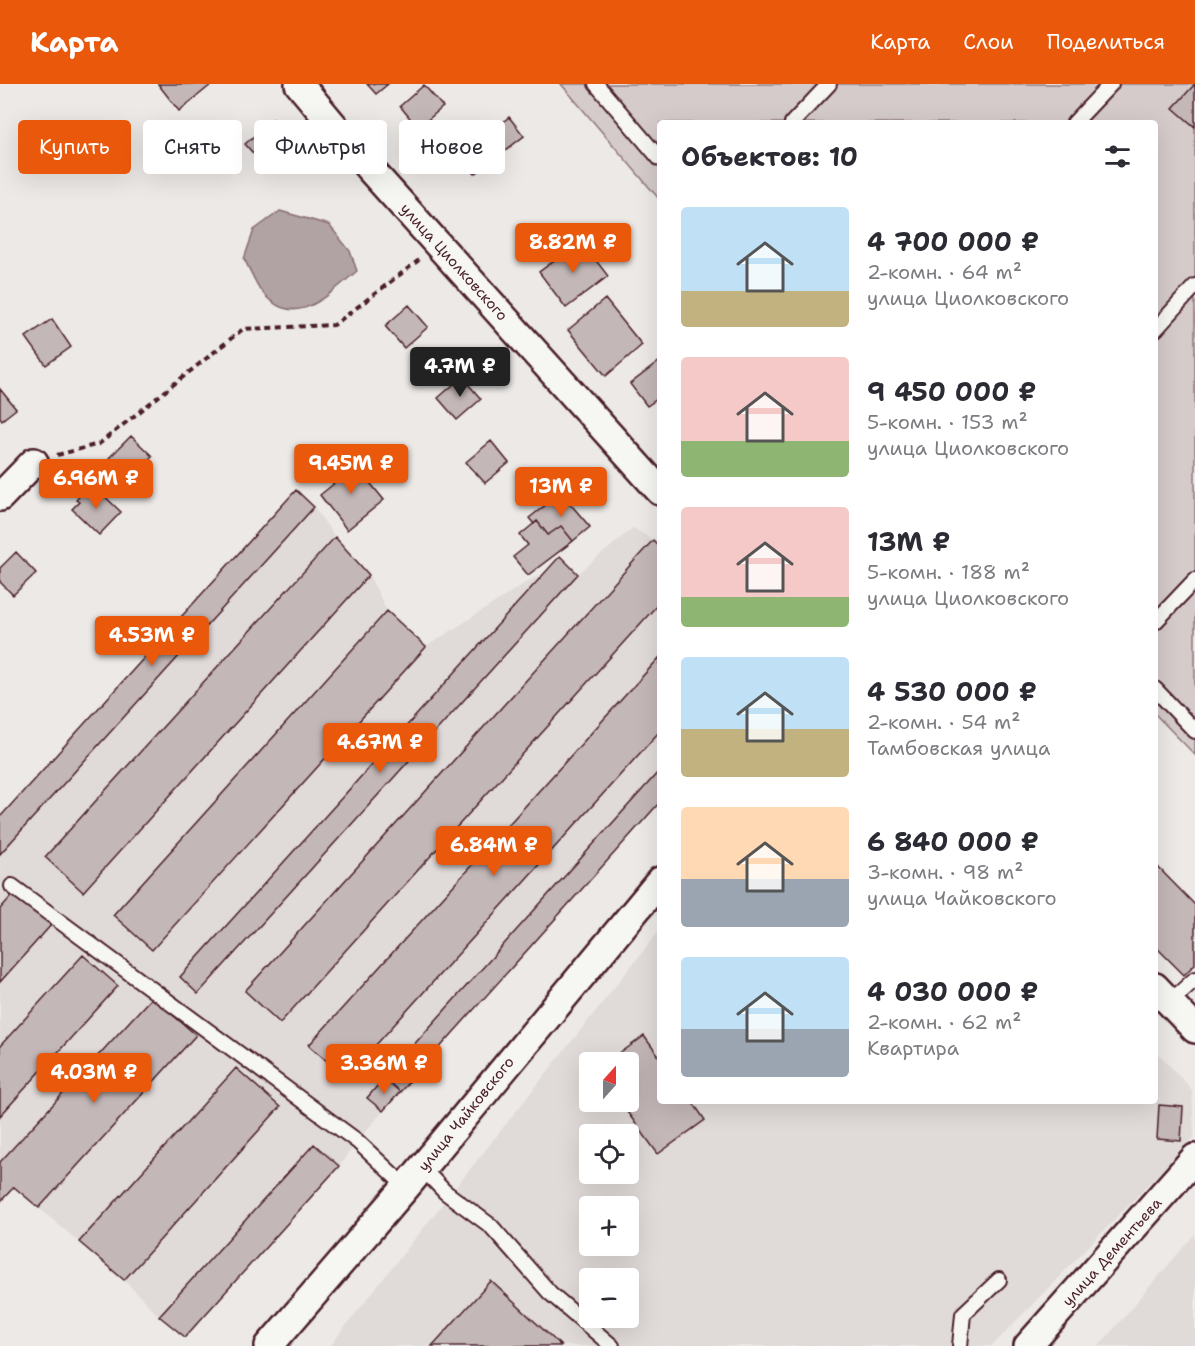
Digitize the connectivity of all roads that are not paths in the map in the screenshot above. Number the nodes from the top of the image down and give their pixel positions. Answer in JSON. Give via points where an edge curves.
{"nodes":[{"id":1,"x":299,"y":84,"type":"edge"},
{"id":2,"x":596,"y":84,"type":"edge"},
{"id":3,"x":829,"y":84,"type":"edge"},
{"id":4,"x":1111,"y":84,"type":"edge"},
{"id":5,"x":795,"y":120,"type":"edge"},
{"id":6,"x":1077,"y":120,"type":"edge"},
{"id":7,"x":657,"y":155,"type":"edge"},
{"id":8,"x":1195,"y":286,"type":"edge"},
{"id":9,"x":1158,"y":327,"type":"edge"},
{"id":10,"x":34,"y":462,"type":"road end"},
{"id":11,"x":657,"y":488,"type":"edge"},
{"id":12,"x":0,"y":497,"type":"edge"},
{"id":13,"x":1195,"y":580,"type":"edge"},
{"id":14,"x":1158,"y":619,"type":"edge"},
{"id":15,"x":1158,"y":692,"type":"edge"},
{"id":16,"x":1195,"y":730,"type":"edge"},
{"id":17,"x":657,"y":885,"type":"edge"},
{"id":18,"x":12,"y":886,"type":"dead end"},
{"id":19,"x":1195,"y":980,"type":"edge"},
{"id":20,"x":1162,"y":995,"type":"edge"},
{"id":21,"x":1195,"y":1029,"type":"edge"},
{"id":22,"x":1195,"y":1158,"type":"edge"},
{"id":23,"x":414,"y":1177,"type":"junction"},
{"id":24,"x":999,"y":1280,"type":"dead end"},
{"id":25,"x":274,"y":1344,"type":"edge"},
{"id":26,"x":612,"y":1346,"type":"edge"},
{"id":27,"x":960,"y":1346,"type":"edge"},
{"id":28,"x":1028,"y":1346,"type":"edge"}],
"edges":[{"from":1,"to":11,"type":"street","name":"улица Циолковского","via":[[369,168]]},
{"from":2,"to":7,"type":"lane"},
{"from":3,"to":5,"type":"lane"},
{"from":4,"to":6,"type":"lane"},
{"from":8,"to":9,"type":"lane"},
{"from":10,"to":12,"type":"street"},
{"from":13,"to":14,"type":"lane"},
{"from":15,"to":16,"type":"lane"},
{"from":17,"to":23,"type":"street","name":"улица Чайковского"},
{"from":18,"to":23,"type":"lane","via":[[357,1141]]},
{"from":19,"to":20,"type":"lane"},
{"from":20,"to":21,"type":"street"},
{"from":22,"to":28,"type":"street","name":"улица Дементьева"},
{"from":23,"to":25,"type":"street","name":"улица Чайковского"},
{"from":23,"to":26,"type":"lane","via":[[445,1192],[491,1226],[550,1293]]},
{"from":24,"to":27,"type":"lane","via":[[963,1314]]}]}
